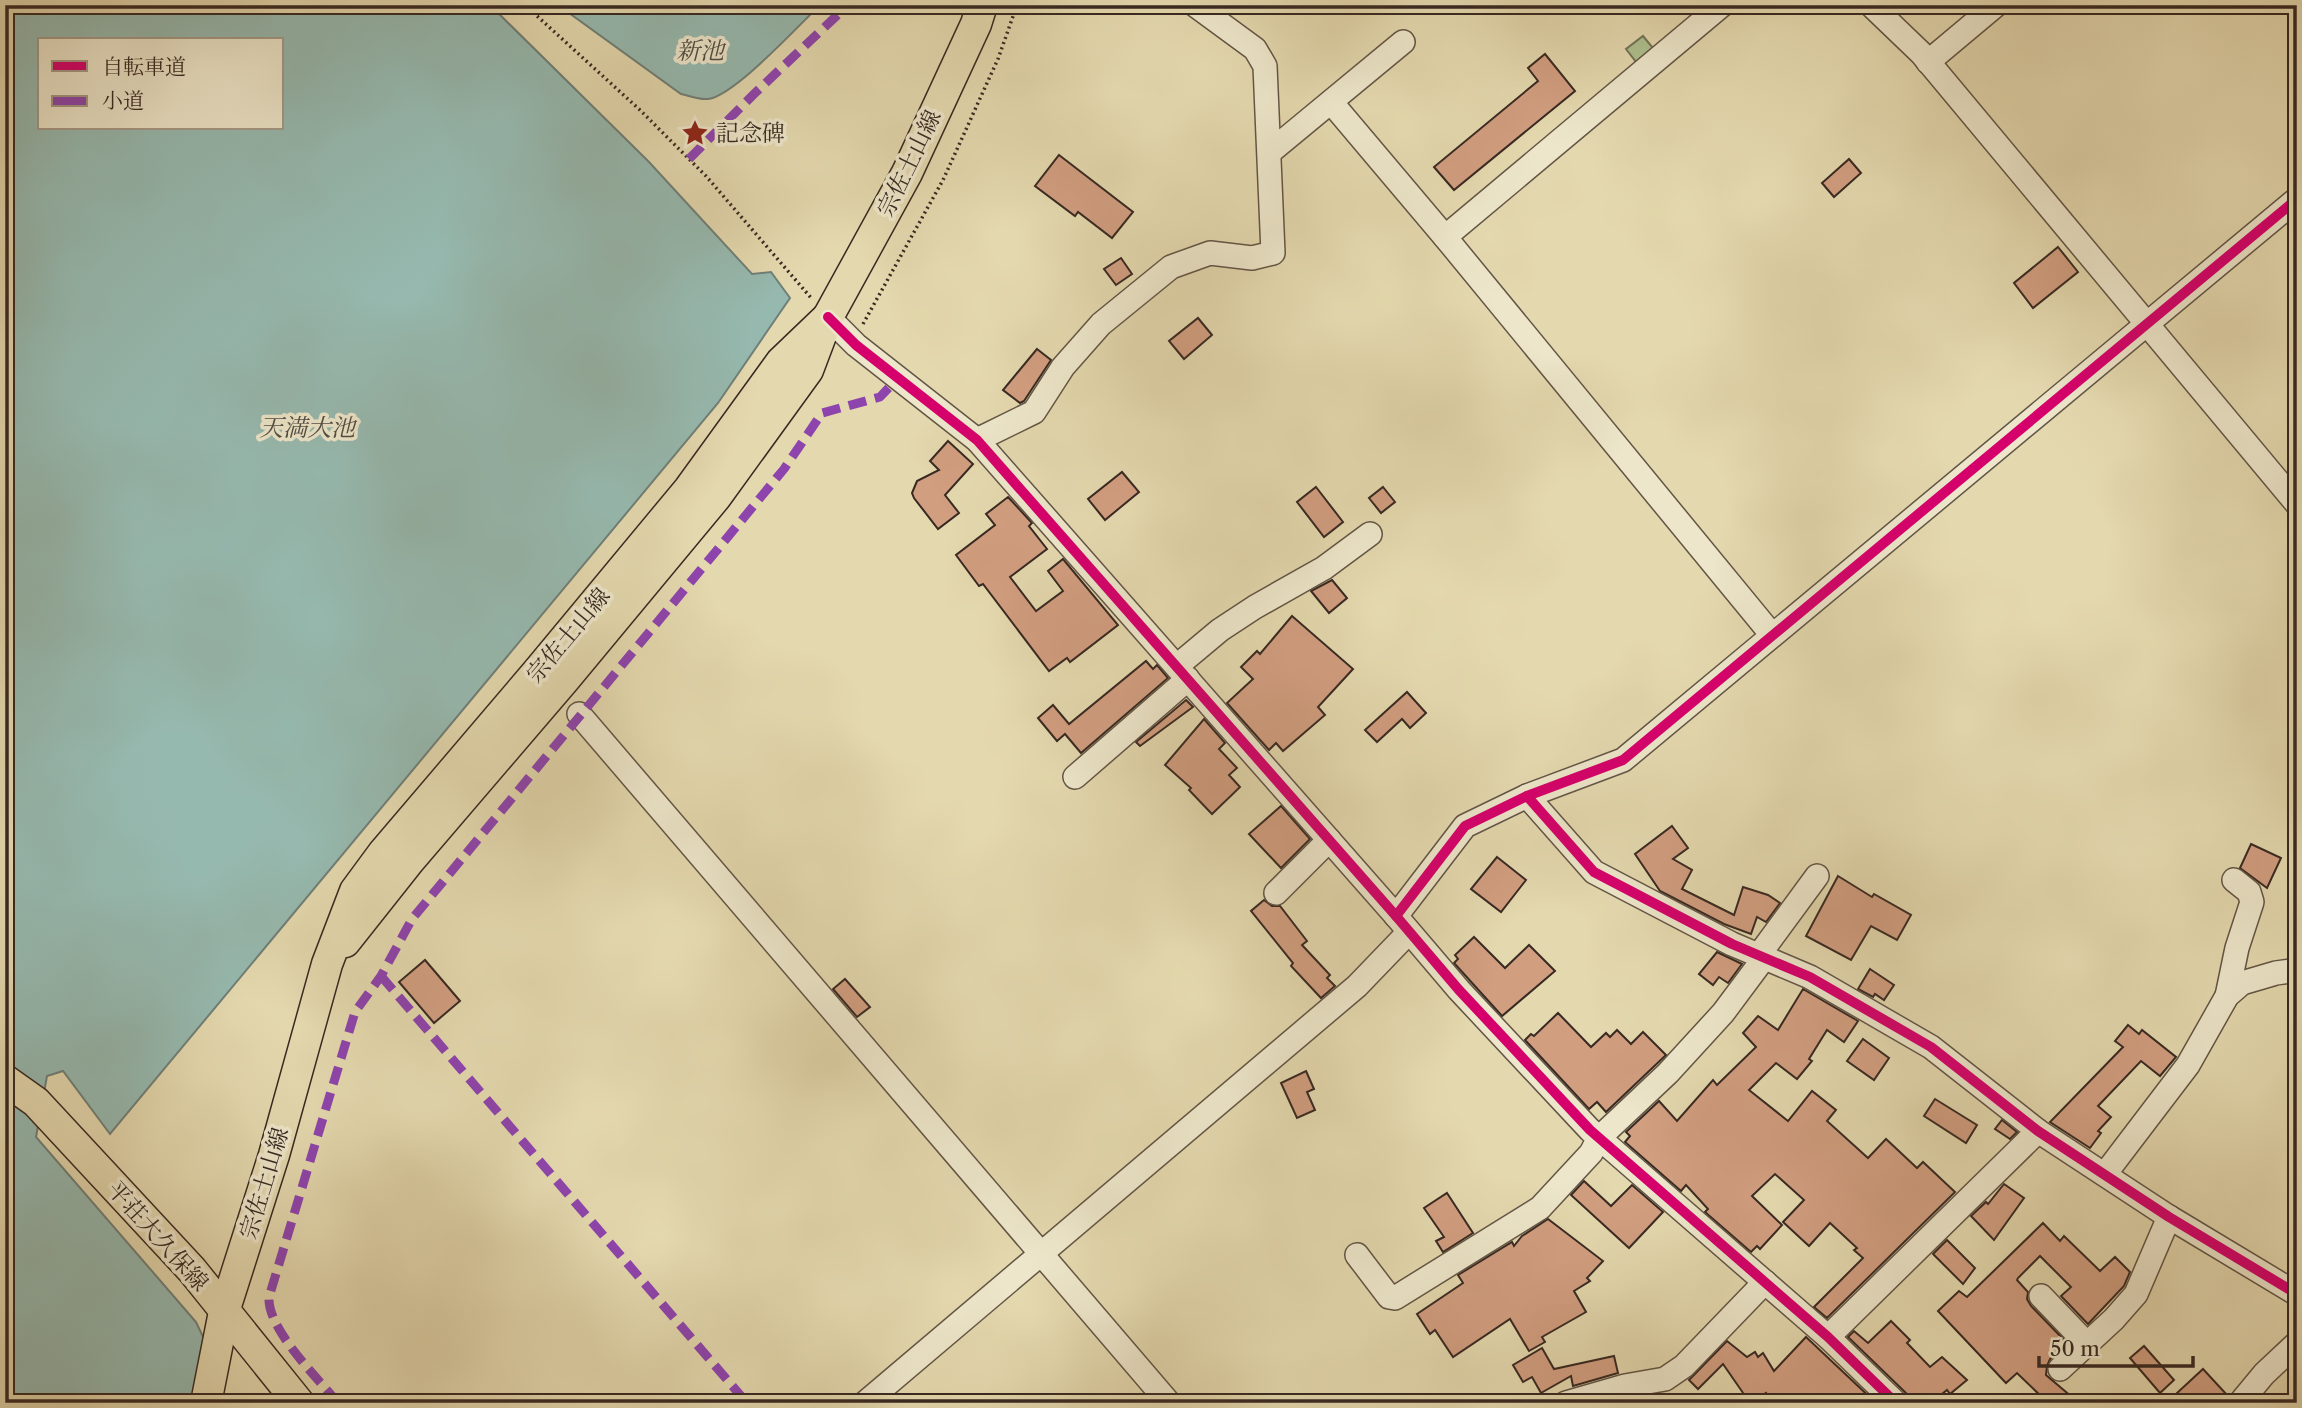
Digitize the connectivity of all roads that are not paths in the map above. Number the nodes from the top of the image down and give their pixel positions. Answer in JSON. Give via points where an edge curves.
{"nodes":[{"id":1,"x":982,"y":5,"type":"edge"},
{"id":2,"x":1195,"y":5,"type":"edge"},
{"id":3,"x":1722,"y":5,"type":"edge"},
{"id":4,"x":1871,"y":5,"type":"edge"},
{"id":5,"x":1996,"y":5,"type":"edge"},
{"id":6,"x":1403,"y":42,"type":"dead end"},
{"id":7,"x":1928,"y":62,"type":"junction"},
{"id":8,"x":1331,"y":102,"type":"junction"},
{"id":9,"x":1270,"y":152,"type":"junction"},
{"id":10,"x":2297,"y":199,"type":"edge"},
{"id":11,"x":1445,"y":237,"type":"junction"},
{"id":12,"x":828,"y":317,"type":"junction"},
{"id":13,"x":2146,"y":323,"type":"junction"},
{"id":14,"x":977,"y":440,"type":"junction"},
{"id":15,"x":2297,"y":504,"type":"edge"},
{"id":16,"x":1370,"y":534,"type":"dead end"},
{"id":17,"x":1772,"y":635,"type":"junction"},
{"id":18,"x":1182,"y":673,"type":"junction"},
{"id":19,"x":579,"y":714,"type":"dead end"},
{"id":20,"x":1075,"y":777,"type":"dead end"},
{"id":21,"x":1527,"y":796,"type":"junction"},
{"id":22,"x":1329,"y":840,"type":"junction"},
{"id":23,"x":1817,"y":876,"type":"dead end"},
{"id":24,"x":2234,"y":880,"type":"dead end"},
{"id":25,"x":1276,"y":893,"type":"dead end"},
{"id":26,"x":1403,"y":924,"type":"junction"},
{"id":27,"x":1762,"y":957,"type":"junction"},
{"id":28,"x":2297,"y":970,"type":"edge"},
{"id":29,"x":2227,"y":996,"type":"junction"},
{"id":30,"x":5,"y":1080,"type":"edge"},
{"id":31,"x":2038,"y":1131,"type":"junction"},
{"id":32,"x":1599,"y":1138,"type":"junction"},
{"id":33,"x":2105,"y":1174,"type":"junction"},
{"id":34,"x":2169,"y":1217,"type":"junction"},
{"id":35,"x":1043,"y":1254,"type":"junction"},
{"id":36,"x":1357,"y":1255,"type":"dead end"},
{"id":37,"x":1765,"y":1282,"type":"junction"},
{"id":38,"x":2297,"y":1294,"type":"edge"},
{"id":39,"x":2041,"y":1296,"type":"dead end"},
{"id":40,"x":224,"y":1312,"type":"junction"},
{"id":41,"x":1828,"y":1337,"type":"junction"},
{"id":42,"x":2297,"y":1343,"type":"edge"},
{"id":43,"x":2087,"y":1344,"type":"junction"},
{"id":44,"x":2060,"y":1369,"type":"dead end"},
{"id":45,"x":206,"y":1403,"type":"edge"},
{"id":46,"x":299,"y":1403,"type":"edge"},
{"id":47,"x":865,"y":1403,"type":"edge"},
{"id":48,"x":1170,"y":1403,"type":"edge"},
{"id":49,"x":1566,"y":1403,"type":"edge"},
{"id":50,"x":1896,"y":1403,"type":"edge"},
{"id":51,"x":2240,"y":1403,"type":"edge"}],
"edges":[{"from":1,"to":12,"type":"main road","name":"宗佐土山線","via":[[907,173]]},
{"from":2,"to":9,"type":"street","via":[[1255,49],[1265,66]]},
{"from":3,"to":11,"type":"street"},
{"from":4,"to":7,"type":"street"},
{"from":5,"to":7,"type":"street"},
{"from":6,"to":8,"type":"street"},
{"from":7,"to":13,"type":"street"},
{"from":8,"to":9,"type":"street"},
{"from":8,"to":11,"type":"street"},
{"from":9,"to":14,"type":"street","via":[[1273,253],[1252,258],[1210,253],[1171,267],[1101,324],[1063,367],[1034,412]]},
{"from":10,"to":13,"type":"street"},
{"from":11,"to":17,"type":"street"},
{"from":12,"to":14,"type":"street","via":[[856,345]]},
{"from":12,"to":40,"type":"main road","name":"宗佐土山線","via":[[808,370],[716,497],[327,964]]},
{"from":13,"to":15,"type":"street"},
{"from":13,"to":17,"type":"street"},
{"from":14,"to":18,"type":"street"},
{"from":16,"to":18,"type":"street","via":[[1324,568],[1220,630]]},
{"from":17,"to":21,"type":"street","via":[[1623,760]]},
{"from":18,"to":20,"type":"street"},
{"from":18,"to":22,"type":"street"},
{"from":19,"to":35,"type":"street"},
{"from":21,"to":26,"type":"street","via":[[1465,825]]},
{"from":21,"to":27,"type":"street","via":[[1594,872]]},
{"from":22,"to":25,"type":"street"},
{"from":22,"to":26,"type":"street"},
{"from":23,"to":27,"type":"street"},
{"from":24,"to":29,"type":"street","via":[[2249,892],[2252,902]]},
{"from":26,"to":32,"type":"street"},
{"from":26,"to":35,"type":"street","via":[[1357,986]]},
{"from":27,"to":31,"type":"street","via":[[1810,976],[1931,1047]]},
{"from":27,"to":32,"type":"street","via":[[1723,1013]]},
{"from":28,"to":29,"type":"street","via":[[2242,983]]},
{"from":29,"to":33,"type":"street","via":[[2188,1065]]},
{"from":30,"to":40,"type":"main road","name":"平荘大久保線","via":[[36,1102],[192,1270]]},
{"from":31,"to":33,"type":"street"},
{"from":31,"to":41,"type":"street"},
{"from":32,"to":36,"type":"street","via":[[1591,1153],[1540,1208],[1395,1298]]},
{"from":32,"to":37,"type":"street"},
{"from":33,"to":34,"type":"street"},
{"from":34,"to":38,"type":"street"},
{"from":34,"to":43,"type":"street","via":[[2136,1294]]},
{"from":35,"to":47,"type":"street"},
{"from":35,"to":48,"type":"street"},
{"from":37,"to":41,"type":"street"},
{"from":37,"to":49,"type":"street","via":[[1684,1366],[1665,1379]]},
{"from":39,"to":43,"type":"street"},
{"from":40,"to":45,"type":"main road","name":"宗佐土山線"},
{"from":40,"to":46,"type":"main road","name":"平荘大久保線"},
{"from":41,"to":50,"type":"street"},
{"from":42,"to":51,"type":"street"},
{"from":43,"to":44,"type":"street"}]}
